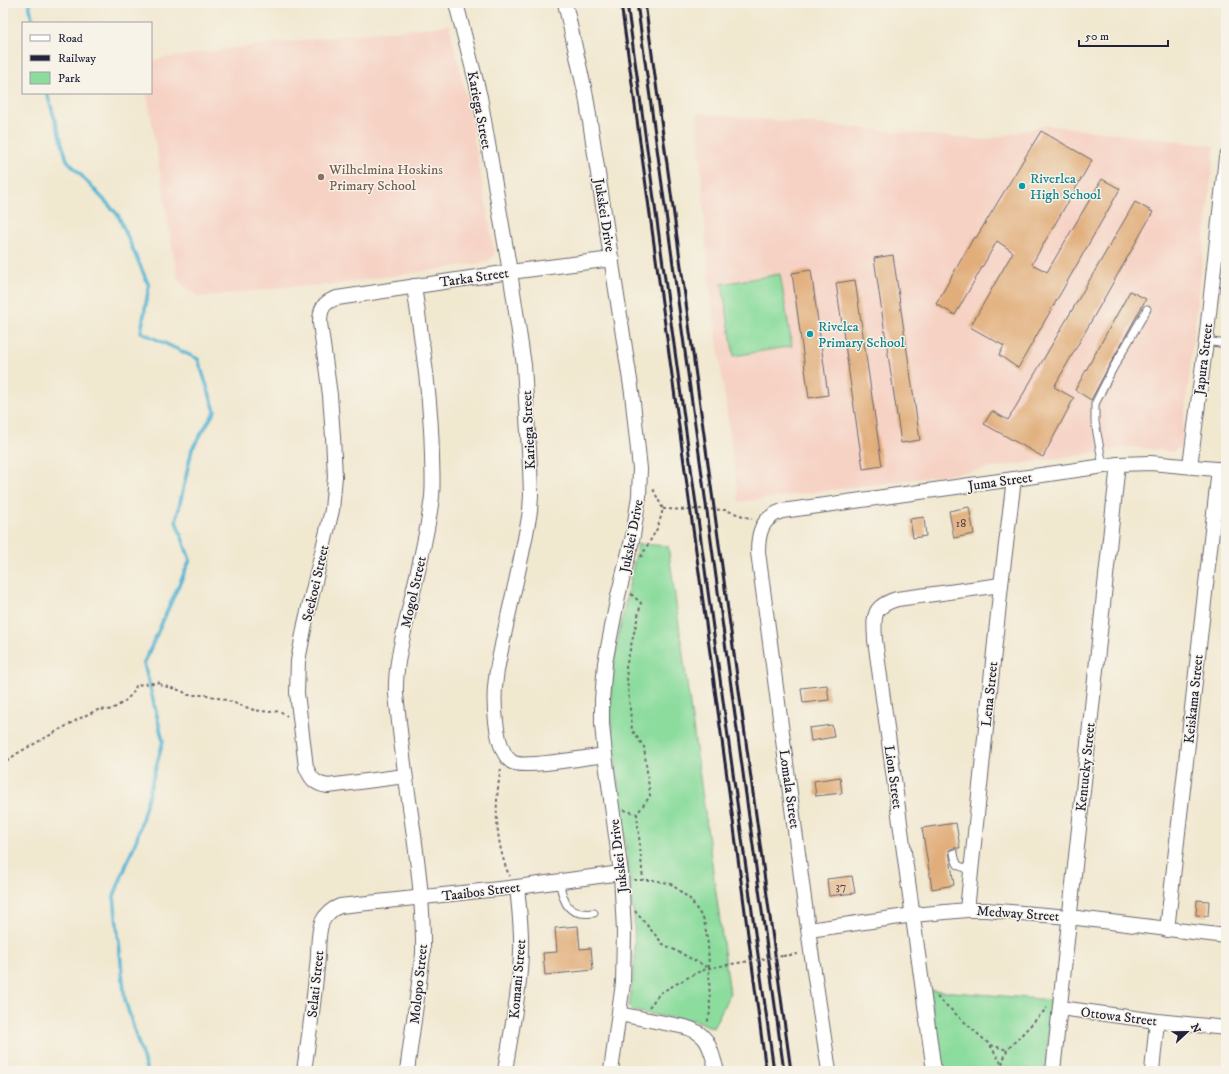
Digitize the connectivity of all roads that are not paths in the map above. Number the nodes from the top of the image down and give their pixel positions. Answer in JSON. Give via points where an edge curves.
{"nodes":[{"id":1,"x":456,"y":3,"type":"edge"},
{"id":2,"x":565,"y":3,"type":"edge"},
{"id":3,"x":1226,"y":157,"type":"edge"},
{"id":4,"x":612,"y":259,"type":"junction"},
{"id":5,"x":510,"y":272,"type":"junction"},
{"id":6,"x":414,"y":286,"type":"junction"},
{"id":7,"x":337,"y":298,"type":"joint"},
{"id":8,"x":1147,"y":309,"type":"dead end"},
{"id":9,"x":1206,"y":341,"type":"junction"},
{"id":10,"x":1226,"y":344,"type":"edge"},
{"id":11,"x":1118,"y":464,"type":"junction"},
{"id":12,"x":1103,"y":466,"type":"junction"},
{"id":13,"x":1190,"y":466,"type":"junction"},
{"id":14,"x":1223,"y":469,"type":"edge"},
{"id":15,"x":1014,"y":479,"type":"junction"},
{"id":16,"x":761,"y":528,"type":"joint"},
{"id":17,"x":1000,"y":585,"type":"junction"},
{"id":18,"x":605,"y":755,"type":"junction"},
{"id":19,"x":405,"y":776,"type":"junction"},
{"id":20,"x":954,"y":852,"type":"dead end"},
{"id":21,"x":971,"y":869,"type":"junction"},
{"id":22,"x":621,"y":877,"type":"junction"},
{"id":23,"x":559,"y":881,"type":"junction"},
{"id":24,"x":517,"y":887,"type":"junction"},
{"id":25,"x":421,"y":898,"type":"junction"},
{"id":26,"x":340,"y":906,"type":"joint"},
{"id":27,"x":967,"y":910,"type":"junction"},
{"id":28,"x":594,"y":913,"type":"dead end"},
{"id":29,"x":913,"y":915,"type":"junction"},
{"id":30,"x":1069,"y":917,"type":"junction"},
{"id":31,"x":809,"y":930,"type":"junction"},
{"id":32,"x":1167,"y":930,"type":"junction"},
{"id":33,"x":1226,"y":936,"type":"edge"},
{"id":34,"x":1060,"y":1008,"type":"junction"},
{"id":35,"x":619,"y":1014,"type":"junction"},
{"id":36,"x":1157,"y":1021,"type":"junction"},
{"id":37,"x":1226,"y":1028,"type":"edge"},
{"id":38,"x":304,"y":1071,"type":"edge"},
{"id":39,"x":407,"y":1071,"type":"edge"},
{"id":40,"x":505,"y":1071,"type":"edge"},
{"id":41,"x":611,"y":1071,"type":"edge"},
{"id":42,"x":718,"y":1071,"type":"edge"},
{"id":43,"x":829,"y":1071,"type":"edge"},
{"id":44,"x":934,"y":1071,"type":"edge"},
{"id":45,"x":1053,"y":1071,"type":"edge"},
{"id":46,"x":1152,"y":1071,"type":"edge"}],
"edges":[{"from":1,"to":5,"type":"street","name":"Kariega Street","via":[[480,97]]},
{"from":2,"to":4,"type":"street","name":"Jukskei Drive","via":[[586,96]]},
{"from":3,"to":9,"type":"street","name":"Japura Street"},
{"from":4,"to":5,"type":"street","name":"Tarka Street"},
{"from":4,"to":18,"type":"street","name":"Jukskei Drive","via":[[632,393],[640,469],[633,536],[605,663],[602,712]]},
{"from":5,"to":6,"type":"street","name":"Tarka Street"},
{"from":5,"to":18,"type":"street","name":"Kariega Street","via":[[524,365],[531,495],[528,528],[496,677],[496,721],[503,751],[512,762],[525,765]]},
{"from":6,"to":7,"type":"street","name":"Tarka Street"},
{"from":6,"to":19,"type":"street","name":"Mogol Street","via":[[432,426],[432,495],[396,670],[396,694]]},
{"from":7,"to":19,"type":"street","name":"Seekoei Street","via":[[326,304],[320,316],[334,437],[335,476],[332,510],[298,661],[297,685],[306,767],[310,776],[320,785],[336,786]]},
{"from":8,"to":12,"type":"lane","via":[[1096,404],[1095,422]]},
{"from":9,"to":10,"type":"lane"},
{"from":9,"to":13,"type":"street","name":"Japura Street"},
{"from":11,"to":12,"type":"street","name":"Juma Street"},
{"from":11,"to":13,"type":"street","name":"Juma Street"},
{"from":11,"to":30,"type":"street","name":"Kentucky Street"},
{"from":12,"to":15,"type":"street","name":"Juma Street"},
{"from":13,"to":14,"type":"street","name":"Juma Street"},
{"from":14,"to":32,"type":"street","name":"Keiskama Street"},
{"from":15,"to":16,"type":"street","name":"Juma Street","via":[[782,511],[767,520]]},
{"from":15,"to":17,"type":"street","name":"Lena Street"},
{"from":16,"to":31,"type":"street","name":"Lomala Street","via":[[758,552]]},
{"from":17,"to":21,"type":"street","name":"Lena Street"},
{"from":17,"to":29,"type":"street","name":"Lion Street","via":[[897,599],[882,605],[875,614],[875,640]]},
{"from":18,"to":22,"type":"street","name":"Jukskei Drive"},
{"from":19,"to":25,"type":"street","name":"Mogol Street","via":[[420,874]]},
{"from":20,"to":21,"type":"lane","via":[[958,865]]},
{"from":21,"to":27,"type":"street","name":"Lena Street"},
{"from":22,"to":23,"type":"street","name":"Taaibos Street"},
{"from":22,"to":35,"type":"street","name":"Jukskei Drive","via":[[624,952]]},
{"from":23,"to":24,"type":"street","name":"Taaibos Street"},
{"from":23,"to":28,"type":"lane","via":[[564,900],[570,910],[576,913]]},
{"from":24,"to":25,"type":"street","name":"Taaibos Street"},
{"from":24,"to":40,"type":"street","name":"Komani Street","via":[[521,963]]},
{"from":25,"to":26,"type":"street","name":"Taaibos Street"},
{"from":25,"to":39,"type":"street","name":"Molopo Street","via":[[423,954]]},
{"from":26,"to":38,"type":"street","name":"Selati Street","via":[[327,914],[322,922]]},
{"from":27,"to":29,"type":"street","name":"Medway Street"},
{"from":27,"to":30,"type":"street","name":"Medway Street"},
{"from":29,"to":31,"type":"street","name":"Medway Street"},
{"from":29,"to":44,"type":"street","name":"Lion Street"},
{"from":30,"to":32,"type":"street","name":"Medway Street"},
{"from":30,"to":34,"type":"street","name":"Kentucky Street"},
{"from":31,"to":43,"type":"street","name":"Lomala Street"},
{"from":32,"to":33,"type":"street","name":"Medway Street"},
{"from":34,"to":36,"type":"street","name":"Ottowa Street"},
{"from":34,"to":45,"type":"street","name":"Kentucky Street"},
{"from":35,"to":41,"type":"street","name":"Jukskei Drive"},
{"from":35,"to":42,"type":"street","via":[[695,1030],[707,1042]]},
{"from":36,"to":37,"type":"street","name":"Ottowa Street"},
{"from":36,"to":46,"type":"street"}]}
